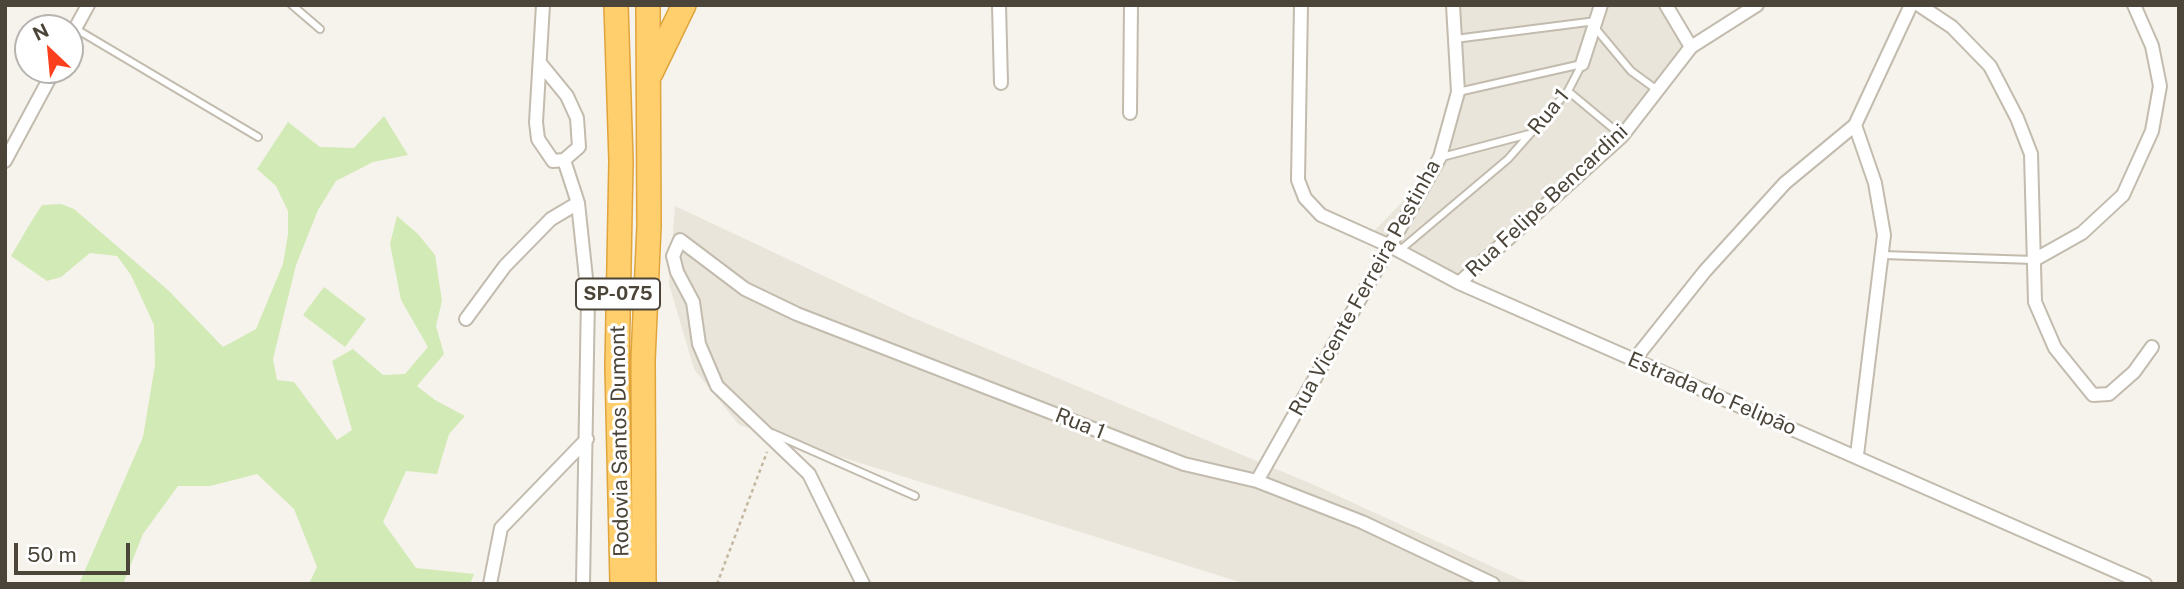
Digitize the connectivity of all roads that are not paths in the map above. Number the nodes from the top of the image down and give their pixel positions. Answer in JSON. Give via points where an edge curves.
{"nodes":[{"id":1,"x":292,"y":5,"type":"edge"},
{"id":2,"x":543,"y":5,"type":"edge"},
{"id":3,"x":616,"y":5,"type":"edge"},
{"id":4,"x":648,"y":5,"type":"edge"},
{"id":5,"x":999,"y":5,"type":"edge"},
{"id":6,"x":1131,"y":5,"type":"edge"},
{"id":7,"x":1301,"y":5,"type":"edge"},
{"id":8,"x":1453,"y":5,"type":"edge"},
{"id":9,"x":1601,"y":5,"type":"edge"},
{"id":10,"x":1666,"y":5,"type":"edge"},
{"id":11,"x":1757,"y":5,"type":"edge"},
{"id":12,"x":1911,"y":5,"type":"edge"},
{"id":13,"x":1919,"y":5,"type":"edge"},
{"id":14,"x":2134,"y":5,"type":"edge"},
{"id":15,"x":682,"y":7,"type":"edge"},
{"id":16,"x":1597,"y":25,"type":"junction"},
{"id":17,"x":320,"y":29,"type":"dead end"},
{"id":18,"x":1455,"y":39,"type":"junction"},
{"id":19,"x":84,"y":40,"type":"edge"},
{"id":20,"x":1691,"y":47,"type":"junction"},
{"id":21,"x":540,"y":63,"type":"junction"},
{"id":22,"x":1581,"y":64,"type":"junction"},
{"id":23,"x":647,"y":83,"type":"junction"},
{"id":24,"x":1001,"y":83,"type":"dead end"},
{"id":25,"x":46,"y":84,"type":"edge"},
{"id":26,"x":1657,"y":90,"type":"junction"},
{"id":27,"x":1568,"y":91,"type":"junction"},
{"id":28,"x":1458,"y":92,"type":"junction"},
{"id":29,"x":1129,"y":113,"type":"dead end"},
{"id":30,"x":1855,"y":125,"type":"junction"},
{"id":31,"x":1532,"y":134,"type":"junction"},
{"id":32,"x":1622,"y":136,"type":"junction"},
{"id":33,"x":258,"y":137,"type":"dead end"},
{"id":34,"x":1440,"y":157,"type":"junction"},
{"id":35,"x":564,"y":160,"type":"junction"},
{"id":36,"x":5,"y":161,"type":"edge"},
{"id":37,"x":578,"y":203,"type":"junction"},
{"id":38,"x":1395,"y":249,"type":"junction"},
{"id":39,"x":1883,"y":255,"type":"junction"},
{"id":40,"x":2034,"y":260,"type":"junction"},
{"id":41,"x":1459,"y":283,"type":"junction"},
{"id":42,"x":466,"y":320,"type":"dead end"},
{"id":43,"x":2152,"y":347,"type":"dead end"},
{"id":44,"x":1634,"y":360,"type":"junction"},
{"id":45,"x":761,"y":428,"type":"junction"},
{"id":46,"x":587,"y":439,"type":"junction"},
{"id":47,"x":1857,"y":455,"type":"junction"},
{"id":48,"x":1257,"y":481,"type":"junction"},
{"id":49,"x":915,"y":496,"type":"dead end"},
{"id":50,"x":490,"y":584,"type":"edge"},
{"id":51,"x":583,"y":584,"type":"edge"},
{"id":52,"x":622,"y":584,"type":"edge"},
{"id":53,"x":644,"y":584,"type":"edge"},
{"id":54,"x":863,"y":584,"type":"edge"},
{"id":55,"x":1493,"y":584,"type":"edge"},
{"id":56,"x":2145,"y":584,"type":"edge"}],
"edges":[{"from":1,"to":17,"type":"lane"},
{"from":2,"to":21,"type":"street"},
{"from":3,"to":52,"type":"highway","name":"Rodovia Santos Dumont","number":"SP-075"},
{"from":4,"to":23,"type":"highway","name":"Rodovia Santos Dumont","number":"SP-075"},
{"from":5,"to":24,"type":"street"},
{"from":6,"to":29,"type":"street"},
{"from":7,"to":38,"type":"street","name":"Estrada do Felipão","via":[[1298,180],[1305,198],[1321,215]]},
{"from":8,"to":18,"type":"street","name":"Rua Vicente Ferreira Pestinha"},
{"from":9,"to":16,"type":"street","name":"Rua 1"},
{"from":10,"to":20,"type":"street"},
{"from":11,"to":20,"type":"street","name":"Rua Felipe Bencardini"},
{"from":12,"to":30,"type":"street"},
{"from":13,"to":40,"type":"street","via":[[1952,27],[1990,66],[2017,118],[2031,153]]},
{"from":14,"to":40,"type":"street","via":[[2152,46],[2160,86],[2152,131],[2123,194],[2082,233]]},
{"from":15,"to":23,"type":"highway"},
{"from":16,"to":18,"type":"lane"},
{"from":16,"to":22,"type":"street","name":"Rua 1"},
{"from":16,"to":26,"type":"lane","via":[[1631,71]]},
{"from":18,"to":28,"type":"street","name":"Rua Vicente Ferreira Pestinha"},
{"from":19,"to":33,"type":"lane"},
{"from":20,"to":26,"type":"street","name":"Rua Felipe Bencardini"},
{"from":21,"to":35,"type":"street","via":[[537,139],[553,161]]},
{"from":21,"to":35,"type":"street","via":[[567,96],[577,118],[579,146]]},
{"from":22,"to":27,"type":"lane","name":"Rua 1"},
{"from":22,"to":28,"type":"lane"},
{"from":23,"to":53,"type":"highway","name":"Rodovia Santos Dumont","number":"SP-075"},
{"from":25,"to":36,"type":"street"},
{"from":26,"to":32,"type":"street","name":"Rua Felipe Bencardini"},
{"from":27,"to":31,"type":"lane","name":"Rua 1"},
{"from":27,"to":32,"type":"lane"},
{"from":28,"to":34,"type":"street","name":"Rua Vicente Ferreira Pestinha"},
{"from":30,"to":39,"type":"street","via":[[1875,183]]},
{"from":30,"to":44,"type":"street","via":[[1785,183],[1705,271]]},
{"from":31,"to":34,"type":"lane"},
{"from":31,"to":38,"type":"lane","name":"Rua 1","via":[[1508,159]]},
{"from":32,"to":41,"type":"street","name":"Rua Felipe Bencardini"},
{"from":34,"to":38,"type":"street","name":"Rua Vicente Ferreira Pestinha"},
{"from":35,"to":37,"type":"street"},
{"from":37,"to":42,"type":"street","via":[[551,219],[519,252]]},
{"from":37,"to":46,"type":"street","via":[[587,297]]},
{"from":38,"to":41,"type":"street","name":"Estrada do Felipão"},
{"from":38,"to":48,"type":"street","name":"Rua Vicente Ferreira Pestinha"},
{"from":39,"to":40,"type":"lane"},
{"from":39,"to":47,"type":"street"},
{"from":40,"to":43,"type":"street","via":[[2035,302],[2055,348],[2093,395],[2109,394],[2134,372]]},
{"from":41,"to":44,"type":"street","name":"Estrada do Felipão"},
{"from":44,"to":47,"type":"street","name":"Estrada do Felipão"},
{"from":45,"to":48,"type":"street","name":"Rua 1","via":[[712,376],[699,344],[693,302],[673,256],[680,240],[745,289],[797,314],[1184,464]]},
{"from":45,"to":49,"type":"lane"},
{"from":45,"to":54,"type":"street","via":[[809,474]]},
{"from":46,"to":50,"type":"street","via":[[500,528]]},
{"from":46,"to":51,"type":"street"},
{"from":47,"to":56,"type":"street","name":"Estrada do Felipão"},
{"from":48,"to":55,"type":"street","name":"Rua 1","via":[[1362,522]]}]}
